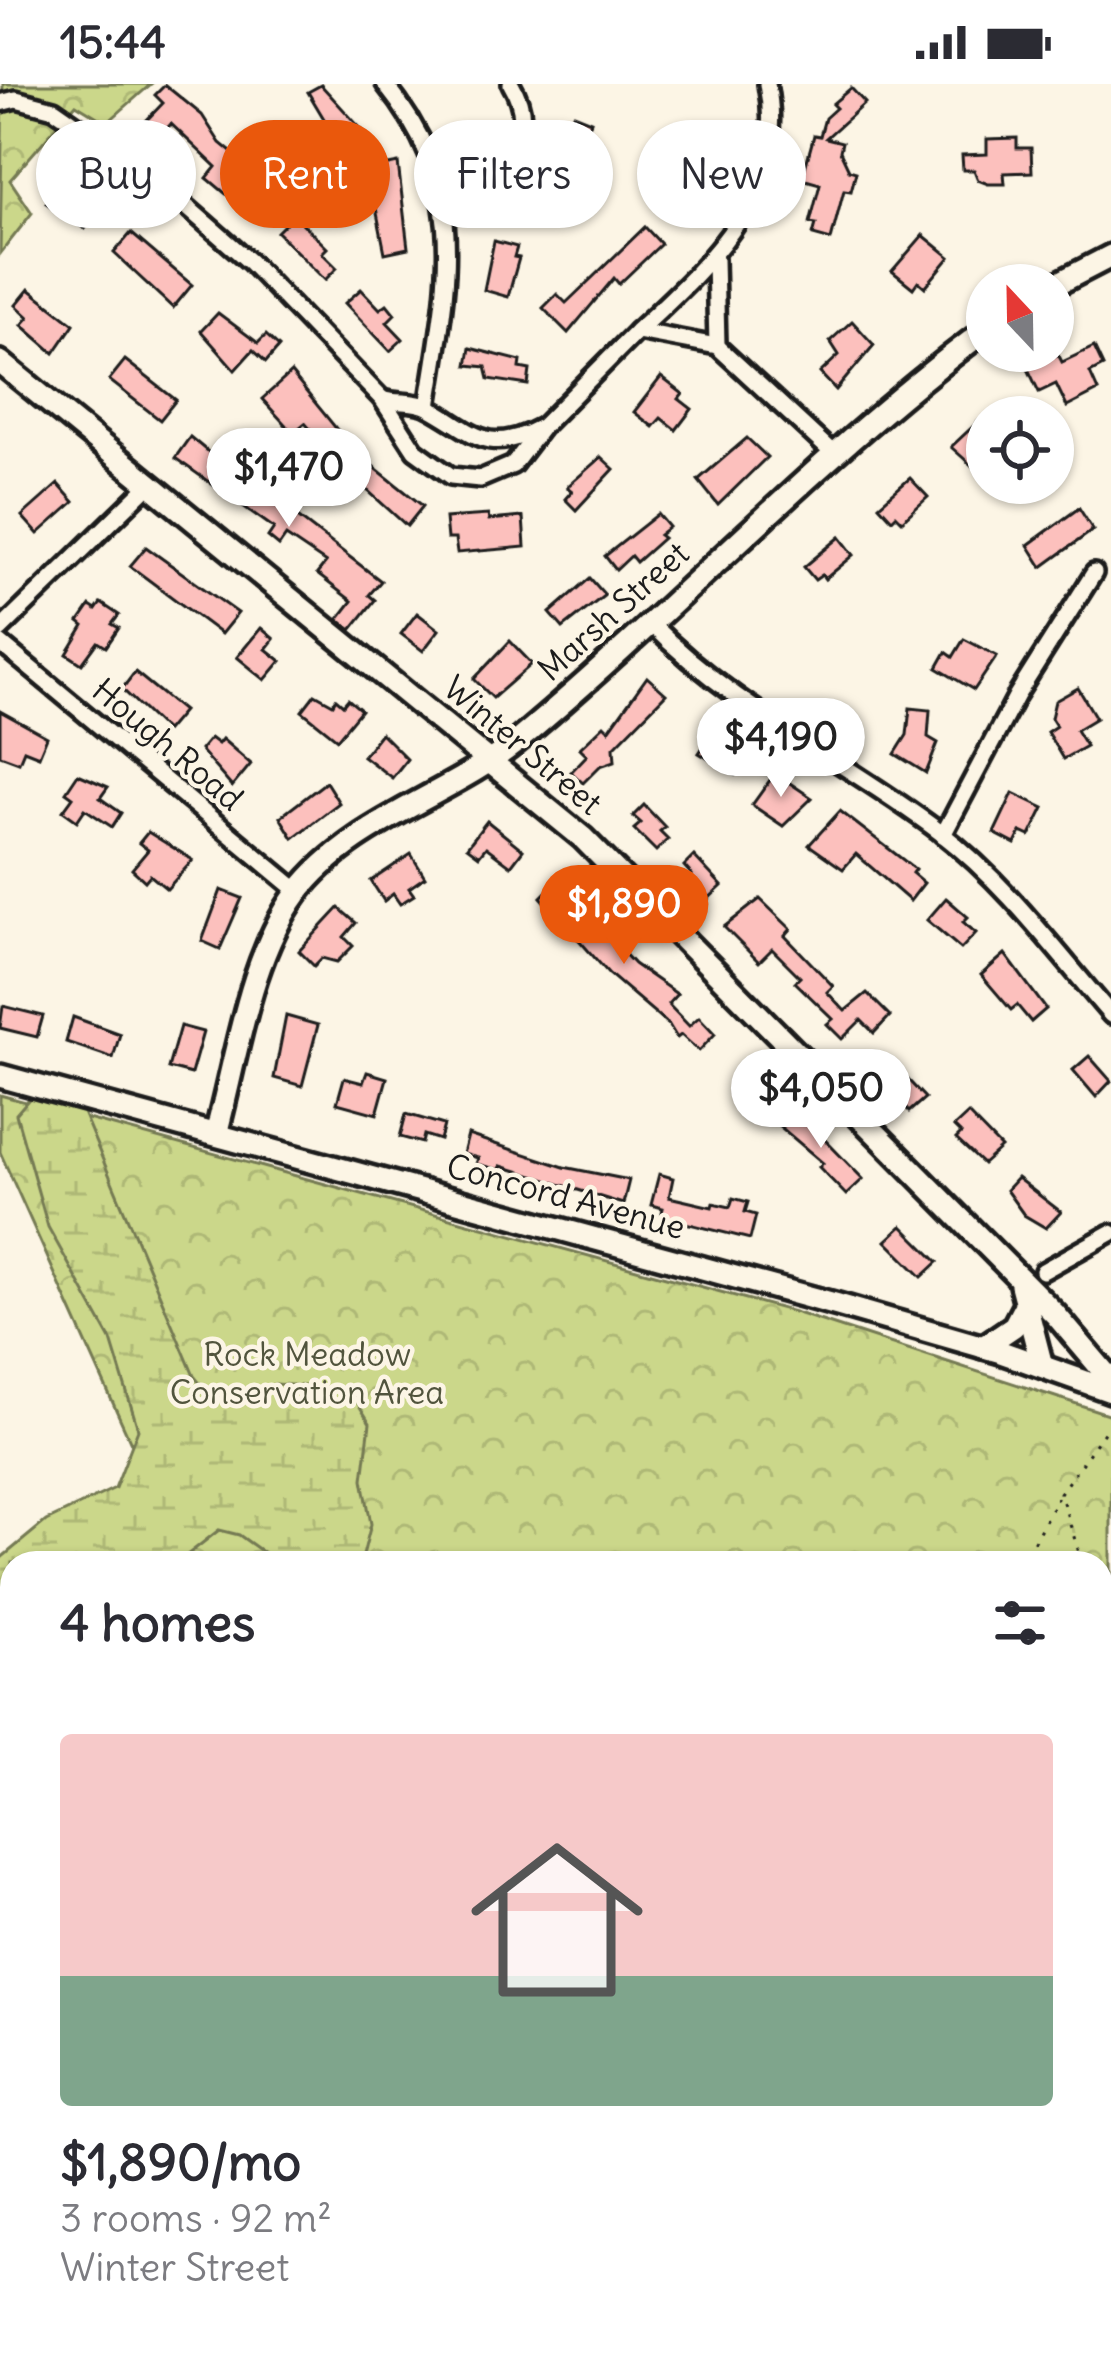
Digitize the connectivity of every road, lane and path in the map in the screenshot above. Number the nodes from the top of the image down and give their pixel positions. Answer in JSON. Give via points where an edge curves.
{"nodes":[{"id":1,"x":410,"y":84,"type":"edge"},
{"id":2,"x":511,"y":84,"type":"edge"},
{"id":3,"x":767,"y":84,"type":"edge"},
{"id":4,"x":390,"y":90,"type":"edge"},
{"id":5,"x":0,"y":104,"type":"edge"},
{"id":6,"x":521,"y":120,"type":"edge"},
{"id":7,"x":414,"y":127,"type":"edge"},
{"id":8,"x":447,"y":228,"type":"edge"},
{"id":9,"x":1111,"y":256,"type":"edge"},
{"id":10,"x":715,"y":259,"type":"junction"},
{"id":11,"x":1074,"y":275,"type":"edge"},
{"id":12,"x":637,"y":332,"type":"junction"},
{"id":13,"x":717,"y":346,"type":"junction"},
{"id":14,"x":966,"y":347,"type":"edge"},
{"id":15,"x":0,"y":362,"type":"edge"},
{"id":16,"x":382,"y":399,"type":"junction"},
{"id":17,"x":428,"y":407,"type":"junction"},
{"id":18,"x":542,"y":427,"type":"junction"},
{"id":19,"x":836,"y":456,"type":"junction"},
{"id":20,"x":151,"y":483,"type":"junction"},
{"id":21,"x":1094,"y":572,"type":"dead end"},
{"id":22,"x":650,"y":622,"type":"junction"},
{"id":23,"x":0,"y":630,"type":"edge"},
{"id":24,"x":0,"y":643,"type":"edge"},
{"id":25,"x":490,"y":758,"type":"junction"},
{"id":26,"x":943,"y":835,"type":"junction"},
{"id":27,"x":298,"y":891,"type":"junction"},
{"id":28,"x":1109,"y":1008,"type":"edge"},
{"id":29,"x":0,"y":1076,"type":"edge"},
{"id":30,"x":216,"y":1134,"type":"junction"},
{"id":31,"x":1111,"y":1233,"type":"edge"},
{"id":32,"x":1043,"y":1271,"type":"dead end"},
{"id":33,"x":1024,"y":1293,"type":"junction"},
{"id":34,"x":1055,"y":1314,"type":"junction"},
{"id":35,"x":983,"y":1346,"type":"junction"},
{"id":36,"x":1050,"y":1369,"type":"junction"},
{"id":37,"x":1111,"y":1380,"type":"edge"},
{"id":38,"x":1111,"y":1391,"type":"edge"},
{"id":39,"x":1111,"y":1424,"type":"edge"},
{"id":40,"x":1060,"y":1493,"type":"junction"},
{"id":41,"x":1029,"y":1551,"type":"edge"},
{"id":42,"x":1079,"y":1551,"type":"edge"}],
"edges":[{"from":1,"to":4,"type":"street"},
{"from":2,"to":6,"type":"street"},
{"from":3,"to":10,"type":"street","via":[[764,168]]},
{"from":4,"to":7,"type":"street"},
{"from":5,"to":16,"type":"street","via":[[16,99],[54,109],[116,147],[250,262]]},
{"from":8,"to":17,"type":"street"},
{"from":9,"to":11,"type":"main road"},
{"from":10,"to":12,"type":"street"},
{"from":10,"to":13,"type":"street"},
{"from":12,"to":13,"type":"street"},
{"from":12,"to":18,"type":"street"},
{"from":13,"to":19,"type":"street"},
{"from":14,"to":19,"type":"main road","name":"Marsh Street"},
{"from":15,"to":20,"type":"main road","name":"Winter Street"},
{"from":16,"to":17,"type":"street"},
{"from":16,"to":18,"type":"street","via":[[426,461],[466,479],[505,472]]},
{"from":17,"to":18,"type":"street","via":[[483,440]]},
{"from":19,"to":22,"type":"main road","name":"Marsh Street"},
{"from":20,"to":23,"type":"street"},
{"from":20,"to":25,"type":"main road","name":"Winter Street"},
{"from":21,"to":26,"type":"street"},
{"from":22,"to":25,"type":"main road","name":"Marsh Street"},
{"from":22,"to":26,"type":"street","via":[[762,719]]},
{"from":24,"to":27,"type":"street","name":"Hough Road"},
{"from":25,"to":27,"type":"main road","name":"Marsh Street","via":[[364,836]]},
{"from":25,"to":33,"type":"main road","name":"Winter Street","via":[[607,860]]},
{"from":26,"to":28,"type":"street"},
{"from":27,"to":30,"type":"main road","name":"Marsh Street","via":[[261,971]]},
{"from":29,"to":30,"type":"main road","name":"Concord Avenue"},
{"from":30,"to":35,"type":"main road","name":"Concord Avenue"},
{"from":31,"to":32,"type":"street"},
{"from":33,"to":34,"type":"main road","name":"Winter Street"},
{"from":33,"to":35,"type":"main road","via":[[1010,1331]]},
{"from":33,"to":36,"type":"main road"},
{"from":34,"to":36,"type":"main road","via":[[1061,1340]]},
{"from":34,"to":37,"type":"main road","name":"Winter Street"},
{"from":35,"to":36,"type":"main road","name":"Concord Avenue"},
{"from":36,"to":38,"type":"main road","name":"Concord Avenue"},
{"from":39,"to":40,"type":"path"},
{"from":40,"to":41,"type":"path"},
{"from":40,"to":42,"type":"path"}]}
